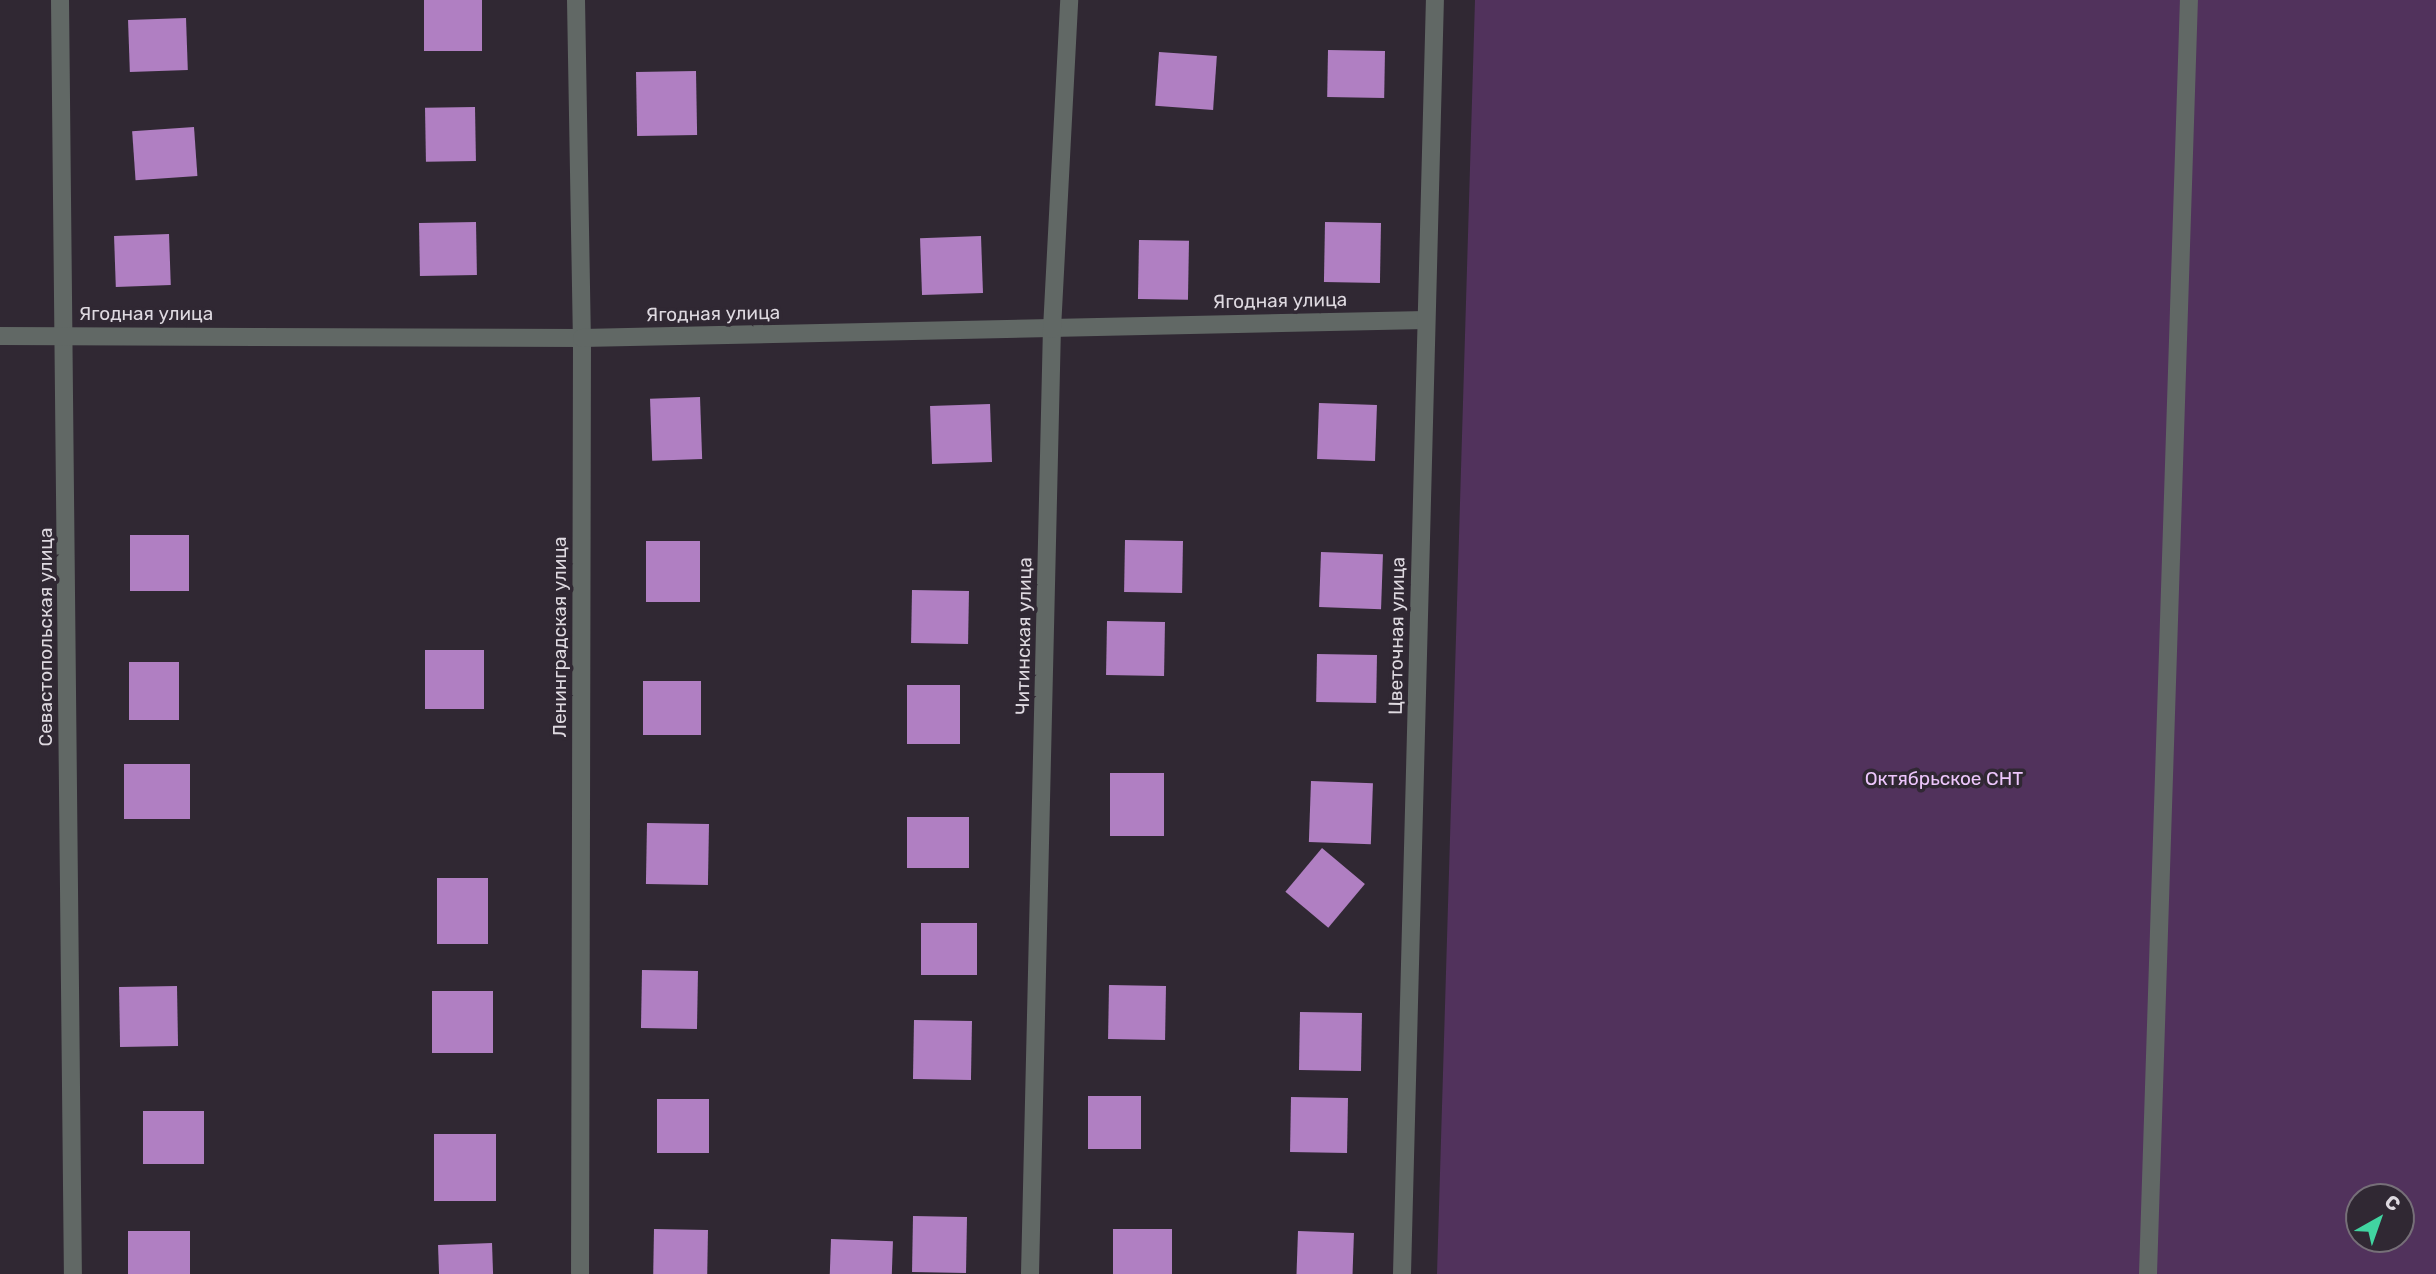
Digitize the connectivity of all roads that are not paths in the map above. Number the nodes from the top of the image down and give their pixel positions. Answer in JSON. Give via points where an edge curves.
{"nodes":[{"id":1,"x":60,"y":0,"type":"edge"},
{"id":2,"x":576,"y":0,"type":"edge"},
{"id":3,"x":1069,"y":0,"type":"edge"},
{"id":4,"x":1435,"y":0,"type":"edge"},
{"id":5,"x":2189,"y":0,"type":"edge"},
{"id":6,"x":1426,"y":320,"type":"junction"},
{"id":7,"x":1052,"y":329,"type":"junction"},
{"id":8,"x":65,"y":335,"type":"junction"},
{"id":9,"x":0,"y":336,"type":"edge"},
{"id":10,"x":582,"y":338,"type":"junction"},
{"id":11,"x":73,"y":1274,"type":"edge"},
{"id":12,"x":580,"y":1274,"type":"edge"},
{"id":13,"x":1030,"y":1274,"type":"edge"},
{"id":14,"x":1402,"y":1274,"type":"edge"},
{"id":15,"x":2148,"y":1274,"type":"edge"}],
"edges":[{"from":1,"to":8,"type":"street","name":"Севастопольская улица"},
{"from":2,"to":10,"type":"street","name":"Ленинградская улица"},
{"from":3,"to":7,"type":"street","name":"Читинская улица"},
{"from":4,"to":6,"type":"street","name":"Цветочная улица"},
{"from":5,"to":15,"type":"street"},
{"from":6,"to":7,"type":"street","name":"Ягодная улица"},
{"from":6,"to":14,"type":"street","name":"Цветочная улица"},
{"from":7,"to":10,"type":"street","name":"Ягодная улица"},
{"from":7,"to":13,"type":"street","name":"Читинская улица"},
{"from":8,"to":9,"type":"street","name":"Ягодная улица"},
{"from":8,"to":10,"type":"street","name":"Ягодная улица"},
{"from":8,"to":11,"type":"street","name":"Севастопольская улица"},
{"from":10,"to":12,"type":"street","name":"Ленинградская улица"}]}
